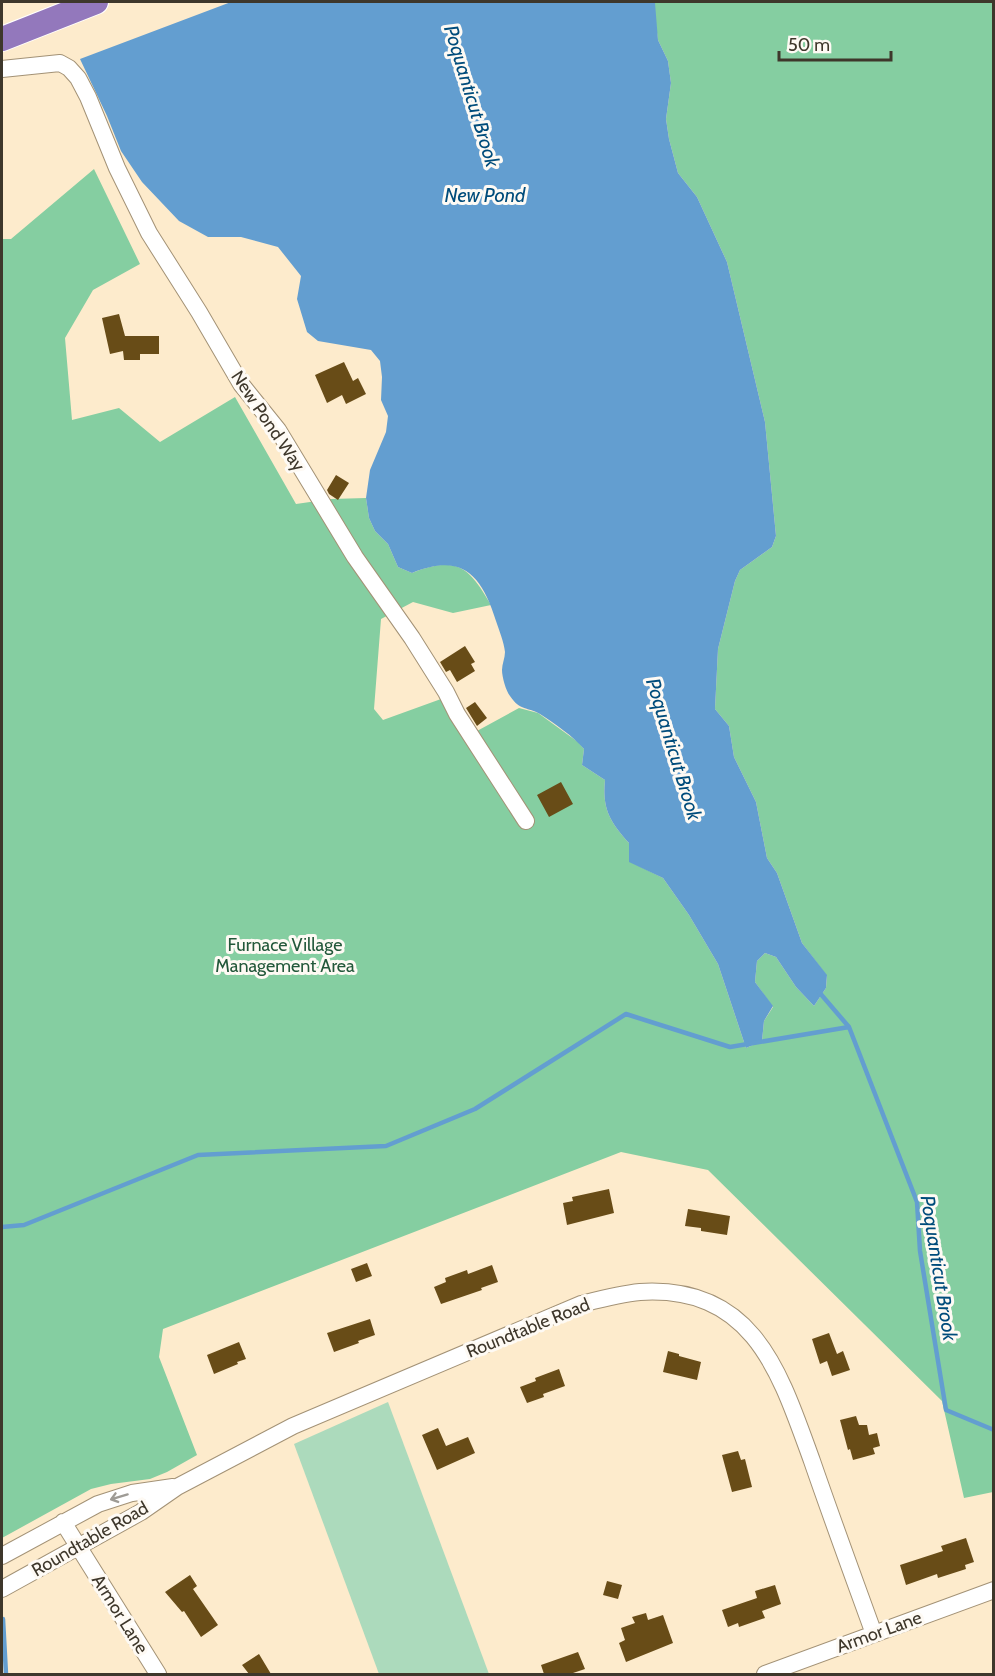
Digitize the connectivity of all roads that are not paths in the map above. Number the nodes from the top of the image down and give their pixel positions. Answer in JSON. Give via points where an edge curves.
{"nodes":[{"id":1,"x":96,"y":2,"type":"edge"},
{"id":2,"x":2,"y":39,"type":"edge"},
{"id":3,"x":2,"y":69,"type":"edge"},
{"id":4,"x":526,"y":821,"type":"dead end"},
{"id":5,"x":177,"y":1487,"type":"junction"},
{"id":6,"x":63,"y":1522,"type":"junction"},
{"id":7,"x":79,"y":1547,"type":"junction"},
{"id":8,"x":2,"y":1556,"type":"edge"},
{"id":9,"x":2,"y":1589,"type":"edge"},
{"id":10,"x":993,"y":1590,"type":"edge"},
{"id":11,"x":874,"y":1634,"type":"junction"},
{"id":12,"x":158,"y":1674,"type":"edge"},
{"id":13,"x":765,"y":1674,"type":"edge"}],
"edges":[{"from":1,"to":2,"type":"highway"},
{"from":3,"to":4,"type":"street","name":"New Pond Way","via":[[60,63],[78,78],[149,233],[241,384],[278,430]]},
{"from":5,"to":6,"type":"street","name":"Roundtable Road","one_way":true,"via":[[114,1498]]},
{"from":5,"to":7,"type":"street","name":"Roundtable Road"},
{"from":5,"to":11,"type":"street","name":"Roundtable Road","via":[[293,1426],[581,1304],[640,1292],[677,1294],[732,1316],[748,1328],[766,1351],[792,1406]]},
{"from":6,"to":7,"type":"street","name":"Armor Lane"},
{"from":6,"to":8,"type":"street","name":"Roundtable Road"},
{"from":7,"to":9,"type":"street","name":"Roundtable Road"},
{"from":7,"to":12,"type":"street","name":"Armor Lane"},
{"from":10,"to":11,"type":"street","name":"Armor Lane"},
{"from":11,"to":13,"type":"street","name":"Armor Lane"}]}
